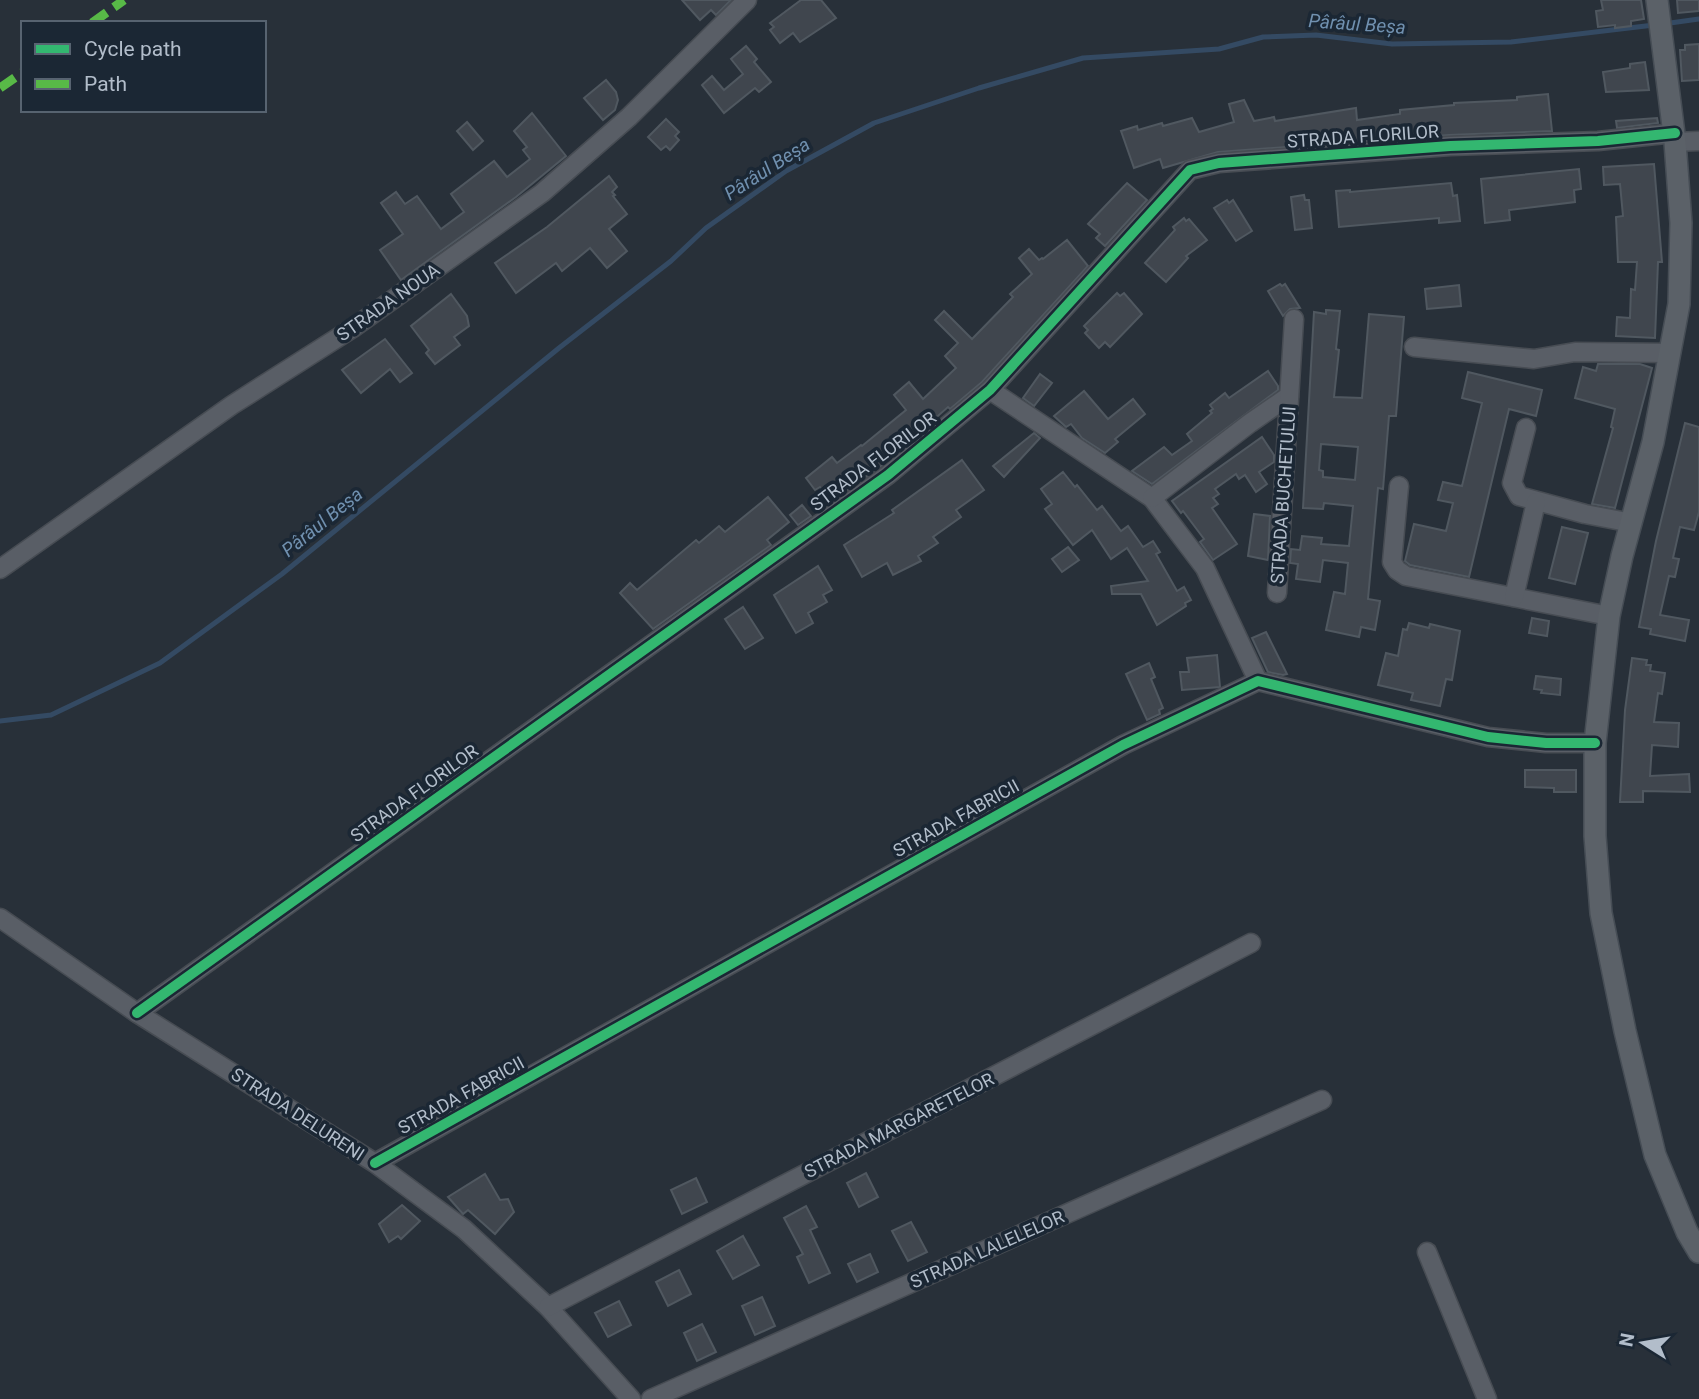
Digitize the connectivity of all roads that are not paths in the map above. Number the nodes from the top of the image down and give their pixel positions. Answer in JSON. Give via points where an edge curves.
{"nodes":[{"id":1,"x":747,"y":0,"type":"edge"},
{"id":2,"x":1657,"y":3,"type":"edge"},
{"id":3,"x":1675,"y":138,"type":"junction"},
{"id":4,"x":1699,"y":141,"type":"edge"},
{"id":5,"x":1294,"y":319,"type":"dead end"},
{"id":6,"x":1414,"y":348,"type":"dead end"},
{"id":7,"x":1671,"y":354,"type":"junction"},
{"id":8,"x":990,"y":390,"type":"junction"},
{"id":9,"x":1289,"y":396,"type":"junction"},
{"id":10,"x":1527,"y":428,"type":"dead end"},
{"id":11,"x":1399,"y":486,"type":"dead end"},
{"id":12,"x":1152,"y":498,"type":"junction"},
{"id":13,"x":1535,"y":502,"type":"junction"},
{"id":14,"x":1632,"y":523,"type":"junction"},
{"id":15,"x":0,"y":569,"type":"edge"},
{"id":16,"x":1277,"y":593,"type":"dead end"},
{"id":17,"x":1514,"y":597,"type":"junction"},
{"id":18,"x":1609,"y":616,"type":"junction"},
{"id":19,"x":1258,"y":681,"type":"junction"},
{"id":20,"x":1595,"y":743,"type":"junction"},
{"id":21,"x":0,"y":918,"type":"edge"},
{"id":22,"x":1251,"y":943,"type":"dead end"},
{"id":23,"x":137,"y":1013,"type":"junction"},
{"id":24,"x":1322,"y":1100,"type":"dead end"},
{"id":25,"x":375,"y":1163,"type":"junction"},
{"id":26,"x":1427,"y":1252,"type":"dead end"},
{"id":27,"x":1699,"y":1252,"type":"edge"},
{"id":28,"x":548,"y":1307,"type":"junction"},
{"id":29,"x":631,"y":1399,"type":"edge"},
{"id":30,"x":651,"y":1399,"type":"edge"},
{"id":31,"x":1487,"y":1399,"type":"edge"}],
"edges":[{"from":1,"to":15,"type":"street","name":"STRADA NOUA","via":[[629,117],[542,194]]},
{"from":2,"to":3,"type":"main road"},
{"from":3,"to":4,"type":"street","name":"STRADA FLORILOR"},
{"from":3,"to":7,"type":"main road","via":[[1681,223],[1679,304]]},
{"from":3,"to":8,"type":"street","name":"STRADA FLORILOR","via":[[1450,146],[1219,163],[1190,170]]},
{"from":5,"to":9,"type":"street","name":"STRADA BUCHETULUI"},
{"from":6,"to":7,"type":"street","via":[[1534,359],[1575,352]]},
{"from":7,"to":14,"type":"main road"},
{"from":8,"to":12,"type":"street"},
{"from":8,"to":23,"type":"street","name":"STRADA FLORILOR","via":[[876,484]]},
{"from":9,"to":12,"type":"street","name":"STRADA BUCHETULUI"},
{"from":9,"to":16,"type":"street","name":"STRADA BUCHETULUI"},
{"from":10,"to":13,"type":"street","via":[[1512,483],[1519,496]]},
{"from":11,"to":17,"type":"street","via":[[1392,562],[1397,570],[1406,576]]},
{"from":12,"to":19,"type":"street","via":[[1205,568]]},
{"from":13,"to":14,"type":"street"},
{"from":13,"to":17,"type":"street"},
{"from":14,"to":18,"type":"main road"},
{"from":17,"to":18,"type":"street"},
{"from":18,"to":20,"type":"main road"},
{"from":19,"to":20,"type":"street","via":[[1488,737]]},
{"from":19,"to":25,"type":"street","name":"STRADA FABRICII","via":[[1123,745]]},
{"from":20,"to":27,"type":"main road","via":[[1601,913],[1625,1031],[1655,1155],[1686,1232]]},
{"from":21,"to":23,"type":"street","name":"STRADA DELURENI"},
{"from":22,"to":28,"type":"street","name":"STRADA MARGARETELOR"},
{"from":23,"to":25,"type":"street","name":"STRADA DELURENI"},
{"from":24,"to":30,"type":"street","name":"STRADA LALELELOR"},
{"from":25,"to":28,"type":"street","name":"STRADA DELURENI","via":[[464,1229]]},
{"from":26,"to":31,"type":"street"},
{"from":28,"to":29,"type":"street","name":"STRADA DELURENI"}]}
